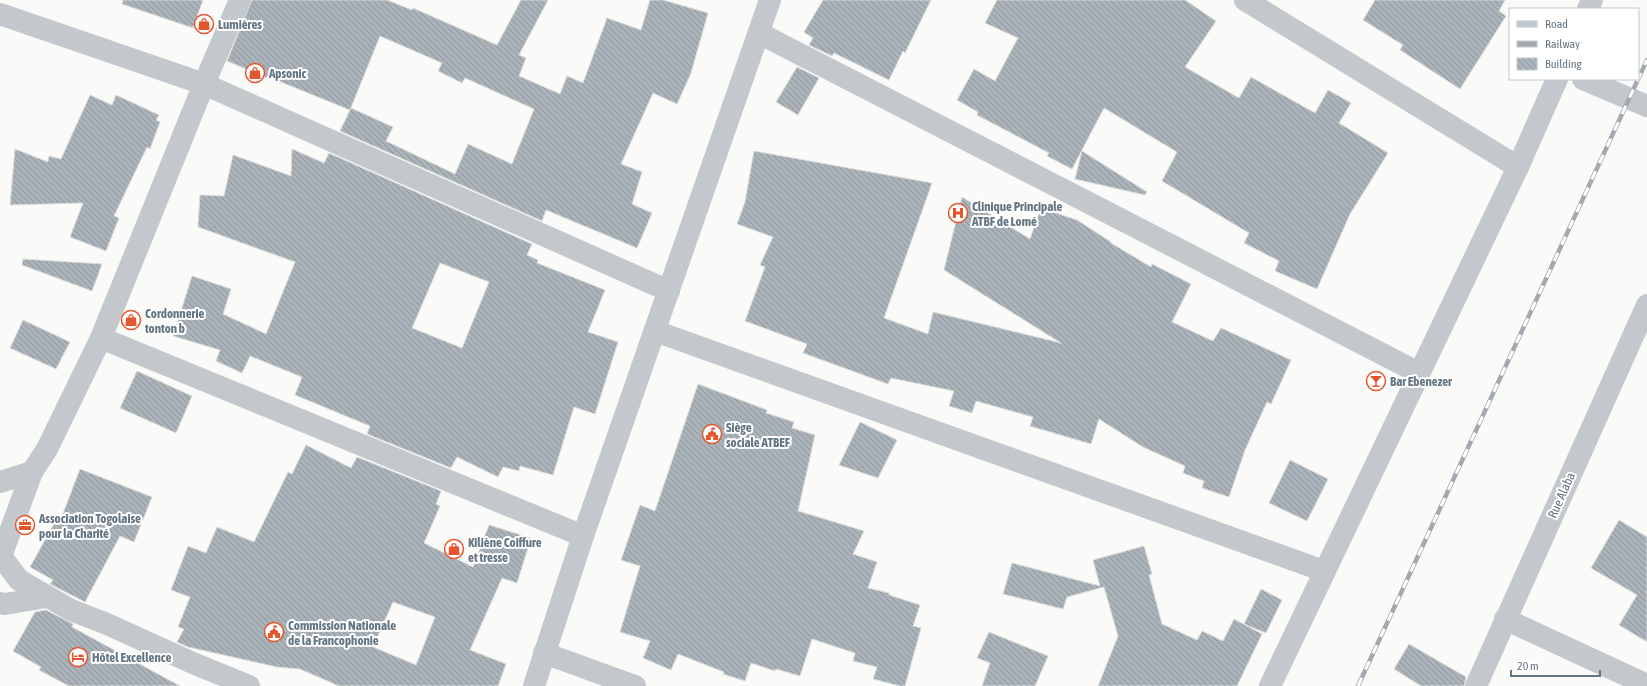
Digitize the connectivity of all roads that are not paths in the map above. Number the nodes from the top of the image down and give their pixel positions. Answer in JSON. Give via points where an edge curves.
{"nodes":[{"id":1,"x":240,"y":0,"type":"edge"},
{"id":2,"x":770,"y":0,"type":"edge"},
{"id":3,"x":1245,"y":0,"type":"edge"},
{"id":4,"x":0,"y":14,"type":"edge"},
{"id":5,"x":759,"y":33,"type":"junction"},
{"id":6,"x":1557,"y":80,"type":"edge"},
{"id":7,"x":1585,"y":80,"type":"edge"},
{"id":8,"x":204,"y":84,"type":"junction"},
{"id":9,"x":1647,"y":106,"type":"edge"},
{"id":10,"x":1518,"y":167,"type":"junction"},
{"id":11,"x":669,"y":291,"type":"junction"},
{"id":12,"x":1647,"y":304,"type":"edge"},
{"id":13,"x":655,"y":330,"type":"junction"},
{"id":14,"x":101,"y":338,"type":"junction"},
{"id":15,"x":1419,"y":373,"type":"junction"},
{"id":16,"x":32,"y":472,"type":"junction"},
{"id":17,"x":0,"y":482,"type":"edge"},
{"id":18,"x":583,"y":536,"type":"junction"},
{"id":19,"x":0,"y":557,"type":"edge"},
{"id":20,"x":1324,"y":571,"type":"junction"},
{"id":21,"x":47,"y":597,"type":"junction"},
{"id":22,"x":0,"y":603,"type":"edge"},
{"id":23,"x":1505,"y":619,"type":"junction"},
{"id":24,"x":544,"y":653,"type":"junction"},
{"id":25,"x":1647,"y":685,"type":"edge"},
{"id":26,"x":249,"y":686,"type":"edge"},
{"id":27,"x":534,"y":686,"type":"edge"},
{"id":28,"x":635,"y":686,"type":"edge"},
{"id":29,"x":1270,"y":686,"type":"edge"},
{"id":30,"x":1476,"y":686,"type":"edge"}],
"edges":[{"from":1,"to":8,"type":"street"},
{"from":2,"to":5,"type":"street"},
{"from":3,"to":10,"type":"street"},
{"from":4,"to":8,"type":"street"},
{"from":5,"to":11,"type":"street"},
{"from":5,"to":15,"type":"street"},
{"from":6,"to":10,"type":"street"},
{"from":7,"to":9,"type":"street"},
{"from":8,"to":11,"type":"street"},
{"from":8,"to":14,"type":"street"},
{"from":10,"to":15,"type":"street"},
{"from":11,"to":13,"type":"street"},
{"from":12,"to":23,"type":"street","name":"Rue Alaba"},
{"from":13,"to":18,"type":"street"},
{"from":13,"to":20,"type":"street"},
{"from":14,"to":16,"type":"street","via":[[47,449]]},
{"from":14,"to":18,"type":"street"},
{"from":15,"to":20,"type":"street"},
{"from":16,"to":17,"type":"street"},
{"from":16,"to":19,"type":"street"},
{"from":18,"to":24,"type":"street"},
{"from":19,"to":21,"type":"street","via":[[18,580]]},
{"from":20,"to":29,"type":"street"},
{"from":21,"to":22,"type":"street"},
{"from":21,"to":26,"type":"street","via":[[71,610]]},
{"from":23,"to":25,"type":"street"},
{"from":23,"to":30,"type":"street","name":"Rue Alaba"},
{"from":24,"to":27,"type":"street"},
{"from":24,"to":28,"type":"street"}]}
